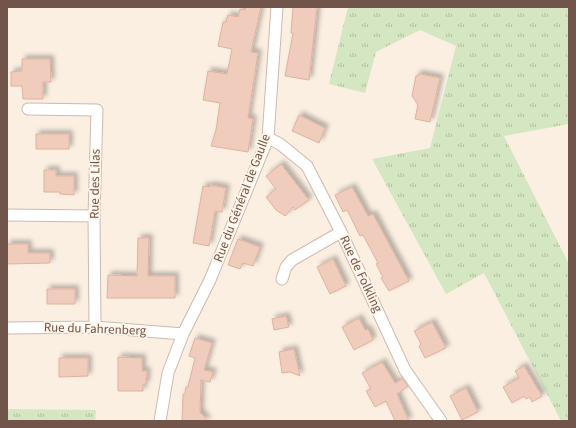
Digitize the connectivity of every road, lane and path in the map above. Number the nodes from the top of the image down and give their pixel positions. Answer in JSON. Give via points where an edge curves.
{"nodes":[{"id":1,"x":277,"y":7,"type":"edge"},
{"id":2,"x":28,"y":109,"type":"dead end"},
{"id":3,"x":268,"y":138,"type":"junction"},
{"id":4,"x":7,"y":216,"type":"edge"},
{"id":5,"x":94,"y":216,"type":"junction"},
{"id":6,"x":342,"y":232,"type":"junction"},
{"id":7,"x":282,"y":279,"type":"dead end"},
{"id":8,"x":95,"y":327,"type":"junction"},
{"id":9,"x":7,"y":328,"type":"edge"},
{"id":10,"x":183,"y":334,"type":"junction"},
{"id":11,"x":160,"y":421,"type":"edge"},
{"id":12,"x":441,"y":421,"type":"edge"}],
"edges":[{"from":1,"to":3,"type":"street","name":"Rue du Général de Gaulle"},
{"from":2,"to":5,"type":"street","name":"Rue des Lilas","via":[[97,110]]},
{"from":3,"to":6,"type":"street","name":"Rue de Folkling","via":[[280,144],[307,166]]},
{"from":3,"to":10,"type":"street","name":"Rue du Général de Gaulle","via":[[210,280]]},
{"from":4,"to":5,"type":"street"},
{"from":5,"to":8,"type":"street","name":"Rue des Lilas"},
{"from":6,"to":7,"type":"street","via":[[292,260],[286,267]]},
{"from":6,"to":12,"type":"street","name":"Rue de Folkling","via":[[405,370]]},
{"from":8,"to":9,"type":"street","name":"Rue du Fahrenberg"},
{"from":8,"to":10,"type":"street","name":"Rue du Fahrenberg"},
{"from":10,"to":11,"type":"street","name":"Rue du Général de Gaulle","via":[[168,373]]}]}
